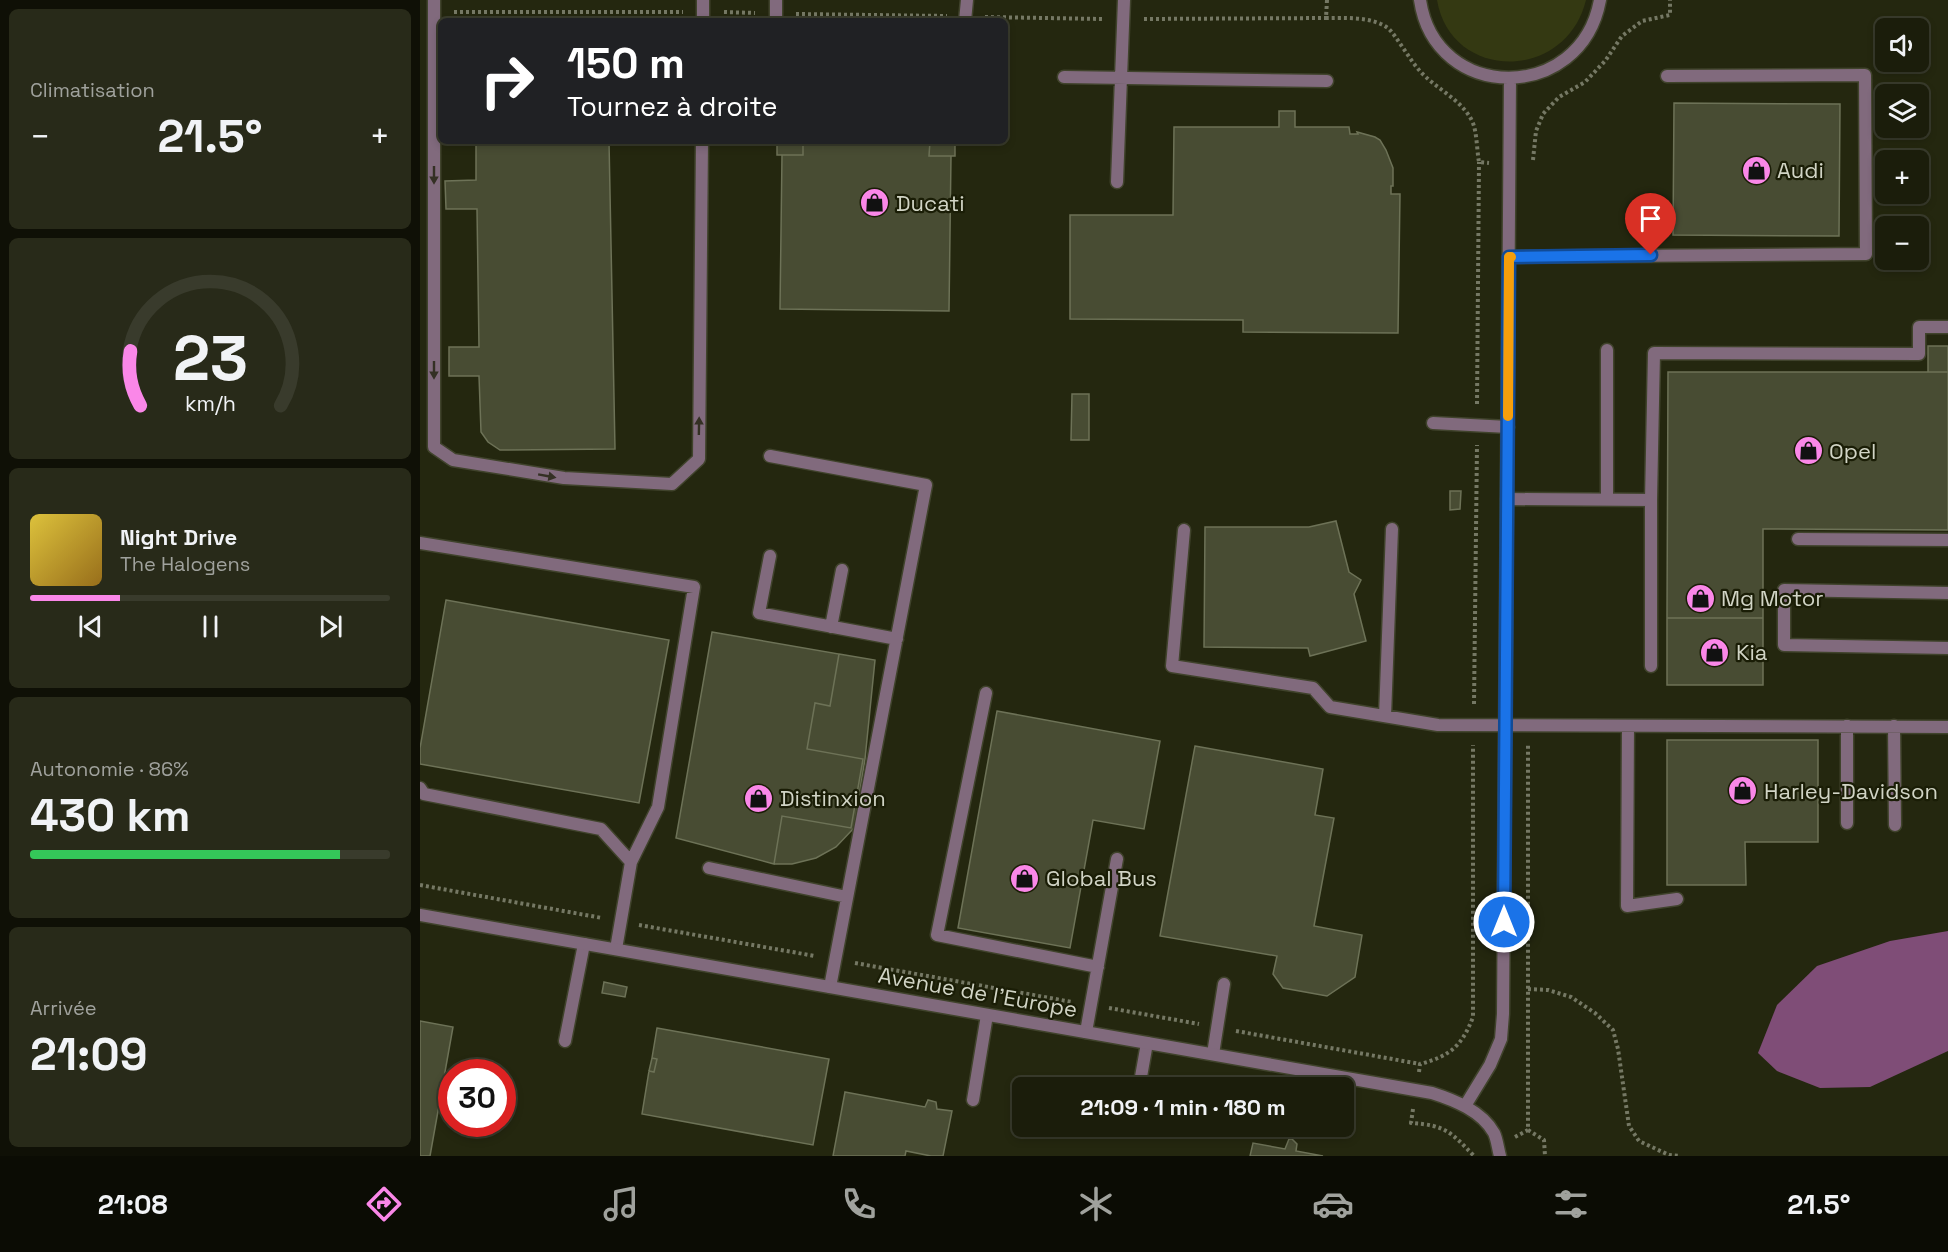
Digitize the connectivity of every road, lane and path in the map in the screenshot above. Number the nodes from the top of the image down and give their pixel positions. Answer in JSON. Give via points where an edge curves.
{"nodes":[{"id":1,"x":776,"y":0,"type":"edge"},
{"id":2,"x":967,"y":0,"type":"edge"},
{"id":3,"x":1124,"y":0,"type":"edge"},
{"id":4,"x":1327,"y":0,"type":"edge"},
{"id":5,"x":1420,"y":0,"type":"edge"},
{"id":6,"x":1600,"y":0,"type":"edge"},
{"id":7,"x":1670,"y":0,"type":"edge"},
{"id":8,"x":434,"y":6,"type":"edge"},
{"id":9,"x":703,"y":11,"type":"edge"},
{"id":10,"x":776,"y":17,"type":"edge"},
{"id":11,"x":870,"y":18,"type":"edge"},
{"id":12,"x":965,"y":18,"type":"edge"},
{"id":13,"x":1326,"y":18,"type":"junction"},
{"id":14,"x":1008,"y":19,"type":"edge"},
{"id":15,"x":1124,"y":19,"type":"junction"},
{"id":16,"x":438,"y":54,"type":"edge"},
{"id":17,"x":1667,"y":76,"type":"dead end"},
{"id":18,"x":1064,"y":77,"type":"dead end"},
{"id":19,"x":1121,"y":78,"type":"junction"},
{"id":20,"x":1510,"y":79,"type":"junction"},
{"id":21,"x":1327,"y":81,"type":"dead end"},
{"id":22,"x":702,"y":144,"type":"edge"},
{"id":23,"x":1479,"y":162,"type":"junction"},
{"id":24,"x":1509,"y":163,"type":"junction"},
{"id":25,"x":1117,"y":182,"type":"dead end"},
{"id":26,"x":1509,"y":257,"type":"junction"},
{"id":27,"x":1948,"y":327,"type":"edge"},
{"id":28,"x":1607,"y":350,"type":"dead end"},
{"id":29,"x":1434,"y":423,"type":"dead end"},
{"id":30,"x":1477,"y":425,"type":"junction"},
{"id":31,"x":1508,"y":426,"type":"junction"},
{"id":32,"x":770,"y":456,"type":"dead end"},
{"id":33,"x":1507,"y":499,"type":"junction"},
{"id":34,"x":1607,"y":500,"type":"junction"},
{"id":35,"x":1651,"y":500,"type":"junction"},
{"id":36,"x":1392,"y":529,"type":"dead end"},
{"id":37,"x":1184,"y":530,"type":"dead end"},
{"id":38,"x":1798,"y":539,"type":"dead end"},
{"id":39,"x":1948,"y":540,"type":"edge"},
{"id":40,"x":420,"y":543,"type":"edge"},
{"id":41,"x":770,"y":556,"type":"dead end"},
{"id":42,"x":842,"y":570,"type":"dead end"},
{"id":43,"x":1948,"y":593,"type":"edge"},
{"id":44,"x":831,"y":627,"type":"junction"},
{"id":45,"x":897,"y":639,"type":"junction"},
{"id":46,"x":1948,"y":648,"type":"edge"},
{"id":47,"x":1652,"y":666,"type":"dead end"},
{"id":48,"x":986,"y":693,"type":"dead end"},
{"id":49,"x":1385,"y":716,"type":"junction"},
{"id":50,"x":1473,"y":725,"type":"junction"},
{"id":51,"x":1505,"y":725,"type":"junction"},
{"id":52,"x":1528,"y":725,"type":"junction"},
{"id":53,"x":1629,"y":726,"type":"junction"},
{"id":54,"x":1847,"y":726,"type":"junction"},
{"id":55,"x":1894,"y":726,"type":"junction"},
{"id":56,"x":1948,"y":727,"type":"edge"},
{"id":57,"x":420,"y":788,"type":"edge"},
{"id":58,"x":1847,"y":824,"type":"dead end"},
{"id":59,"x":1895,"y":825,"type":"dead end"},
{"id":60,"x":1117,"y":859,"type":"dead end"},
{"id":61,"x":631,"y":862,"type":"junction"},
{"id":62,"x":709,"y":867,"type":"dead end"},
{"id":63,"x":420,"y":885,"type":"edge"},
{"id":64,"x":848,"y":897,"type":"junction"},
{"id":65,"x":1677,"y":899,"type":"dead end"},
{"id":66,"x":420,"y":915,"type":"edge"},
{"id":67,"x":621,"y":921,"type":"junction"},
{"id":68,"x":584,"y":944,"type":"junction"},
{"id":69,"x":616,"y":949,"type":"junction"},
{"id":70,"x":836,"y":960,"type":"junction"},
{"id":71,"x":1098,"y":967,"type":"junction"},
{"id":72,"x":1224,"y":984,"type":"dead end"},
{"id":73,"x":830,"y":987,"type":"junction"},
{"id":74,"x":1503,"y":987,"type":"junction"},
{"id":75,"x":1528,"y":989,"type":"junction"},
{"id":76,"x":1091,"y":1005,"type":"junction"},
{"id":77,"x":987,"y":1015,"type":"junction"},
{"id":78,"x":1217,"y":1028,"type":"junction"},
{"id":79,"x":1086,"y":1032,"type":"junction"},
{"id":80,"x":565,"y":1041,"type":"dead end"},
{"id":81,"x":1147,"y":1043,"type":"junction"},
{"id":82,"x":1213,"y":1054,"type":"junction"},
{"id":83,"x":1420,"y":1064,"type":"junction"},
{"id":84,"x":1141,"y":1077,"type":"edge"},
{"id":85,"x":1416,"y":1090,"type":"junction"},
{"id":86,"x":973,"y":1100,"type":"dead end"},
{"id":87,"x":1465,"y":1106,"type":"junction"},
{"id":88,"x":1528,"y":1130,"type":"junction"},
{"id":89,"x":1499,"y":1151,"type":"edge"},
{"id":90,"x":1474,"y":1156,"type":"edge"},
{"id":91,"x":1545,"y":1156,"type":"edge"},
{"id":92,"x":1680,"y":1156,"type":"edge"}],
"edges":[{"from":1,"to":10,"type":"street"},
{"from":2,"to":12,"type":"street"},
{"from":3,"to":15,"type":"street"},
{"from":4,"to":13,"type":"path"},
{"from":5,"to":20,"type":"street","via":[[1422,14],[1435,40],[1455,61],[1481,74]]},
{"from":6,"to":20,"type":"street","via":[[1584,42],[1563,61],[1538,74]]},
{"from":7,"to":24,"type":"path","via":[[1670,15],[1642,21],[1622,36],[1605,62],[1585,82],[1559,97],[1543,114],[1536,131],[1532,164]]},
{"from":8,"to":9,"type":"path"},
{"from":8,"to":16,"type":"street"},
{"from":9,"to":10,"type":"path"},
{"from":10,"to":11,"type":"path"},
{"from":13,"to":15,"type":"path"},
{"from":13,"to":23,"type":"path","via":[[1360,19],[1389,29],[1409,59],[1463,108],[1474,124]]},
{"from":14,"to":15,"type":"path"},
{"from":15,"to":19,"type":"street"},
{"from":16,"to":22,"type":"street","one_way":true,"via":[[434,447],[453,460],[564,478],[672,484],[699,459]]},
{"from":17,"to":26,"type":"street","via":[[1865,75],[1866,254]]},
{"from":18,"to":19,"type":"street"},
{"from":19,"to":21,"type":"street"},
{"from":19,"to":25,"type":"street"},
{"from":20,"to":24,"type":"street"},
{"from":23,"to":24,"type":"path"},
{"from":23,"to":30,"type":"path"},
{"from":24,"to":26,"type":"street"},
{"from":26,"to":31,"type":"street"},
{"from":27,"to":35,"type":"street","via":[[1920,327],[1919,354],[1654,353]]},
{"from":28,"to":34,"type":"street"},
{"from":29,"to":30,"type":"street"},
{"from":30,"to":31,"type":"street"},
{"from":30,"to":50,"type":"path"},
{"from":31,"to":33,"type":"street"},
{"from":32,"to":45,"type":"street","via":[[926,485]]},
{"from":33,"to":34,"type":"street"},
{"from":33,"to":51,"type":"street"},
{"from":34,"to":35,"type":"street"},
{"from":35,"to":47,"type":"street"},
{"from":36,"to":49,"type":"street"},
{"from":37,"to":49,"type":"street","via":[[1172,666],[1314,688],[1330,707]]},
{"from":38,"to":39,"type":"street"},
{"from":40,"to":61,"type":"street","via":[[694,587],[658,807]]},
{"from":41,"to":44,"type":"street","via":[[759,613]]},
{"from":42,"to":44,"type":"street"},
{"from":43,"to":46,"type":"street","via":[[1784,590],[1784,645]]},
{"from":44,"to":45,"type":"street"},
{"from":45,"to":64,"type":"street"},
{"from":48,"to":71,"type":"street","via":[[937,935]]},
{"from":49,"to":50,"type":"street","via":[[1438,725]]},
{"from":50,"to":51,"type":"street"},
{"from":50,"to":83,"type":"path","via":[[1473,1017],[1462,1041],[1449,1054]]},
{"from":51,"to":52,"type":"street"},
{"from":51,"to":74,"type":"street"},
{"from":52,"to":53,"type":"street"},
{"from":52,"to":75,"type":"path"},
{"from":53,"to":54,"type":"street"},
{"from":53,"to":65,"type":"street","via":[[1627,906]]},
{"from":54,"to":55,"type":"street"},
{"from":54,"to":58,"type":"street"},
{"from":55,"to":56,"type":"street"},
{"from":55,"to":59,"type":"street"},
{"from":57,"to":61,"type":"street","via":[[424,794],[601,829]]},
{"from":60,"to":71,"type":"street"},
{"from":61,"to":67,"type":"street"},
{"from":62,"to":64,"type":"street"},
{"from":63,"to":67,"type":"path"},
{"from":64,"to":70,"type":"street"},
{"from":66,"to":68,"type":"street","name":"Avenue de l'Europe"},
{"from":67,"to":69,"type":"street"},
{"from":67,"to":70,"type":"path"},
{"from":68,"to":69,"type":"street","name":"Avenue de l'Europe"},
{"from":68,"to":80,"type":"street"},
{"from":69,"to":73,"type":"street","name":"Avenue de l'Europe"},
{"from":70,"to":73,"type":"street"},
{"from":70,"to":76,"type":"path"},
{"from":71,"to":76,"type":"street"},
{"from":72,"to":78,"type":"street"},
{"from":73,"to":77,"type":"street","name":"Avenue de l'Europe"},
{"from":74,"to":75,"type":"path"},
{"from":74,"to":87,"type":"street","via":[[1501,1039]]},
{"from":75,"to":88,"type":"path"},
{"from":75,"to":92,"type":"path","via":[[1571,997],[1613,1030],[1629,1126],[1639,1141]]},
{"from":76,"to":78,"type":"path"},
{"from":76,"to":79,"type":"street"},
{"from":77,"to":79,"type":"street","name":"Avenue de l'Europe"},
{"from":77,"to":86,"type":"street"},
{"from":78,"to":82,"type":"street"},
{"from":78,"to":83,"type":"path"},
{"from":79,"to":81,"type":"street","name":"Avenue de l'Europe"},
{"from":81,"to":82,"type":"street","name":"Avenue de l'Europe"},
{"from":81,"to":84,"type":"street"},
{"from":82,"to":85,"type":"street","name":"Avenue de l'Europe"},
{"from":83,"to":85,"type":"path"},
{"from":85,"to":87,"type":"street","name":"Avenue de l'Europe"},
{"from":85,"to":90,"type":"path","via":[[1411,1123],[1443,1128]]},
{"from":87,"to":89,"type":"street","name":"Avenue de l'Europe","via":[[1494,1133]]},
{"from":88,"to":89,"type":"path"},
{"from":88,"to":91,"type":"path","via":[[1544,1140]]},
{"from":89,"to":90,"type":"path"}]}
